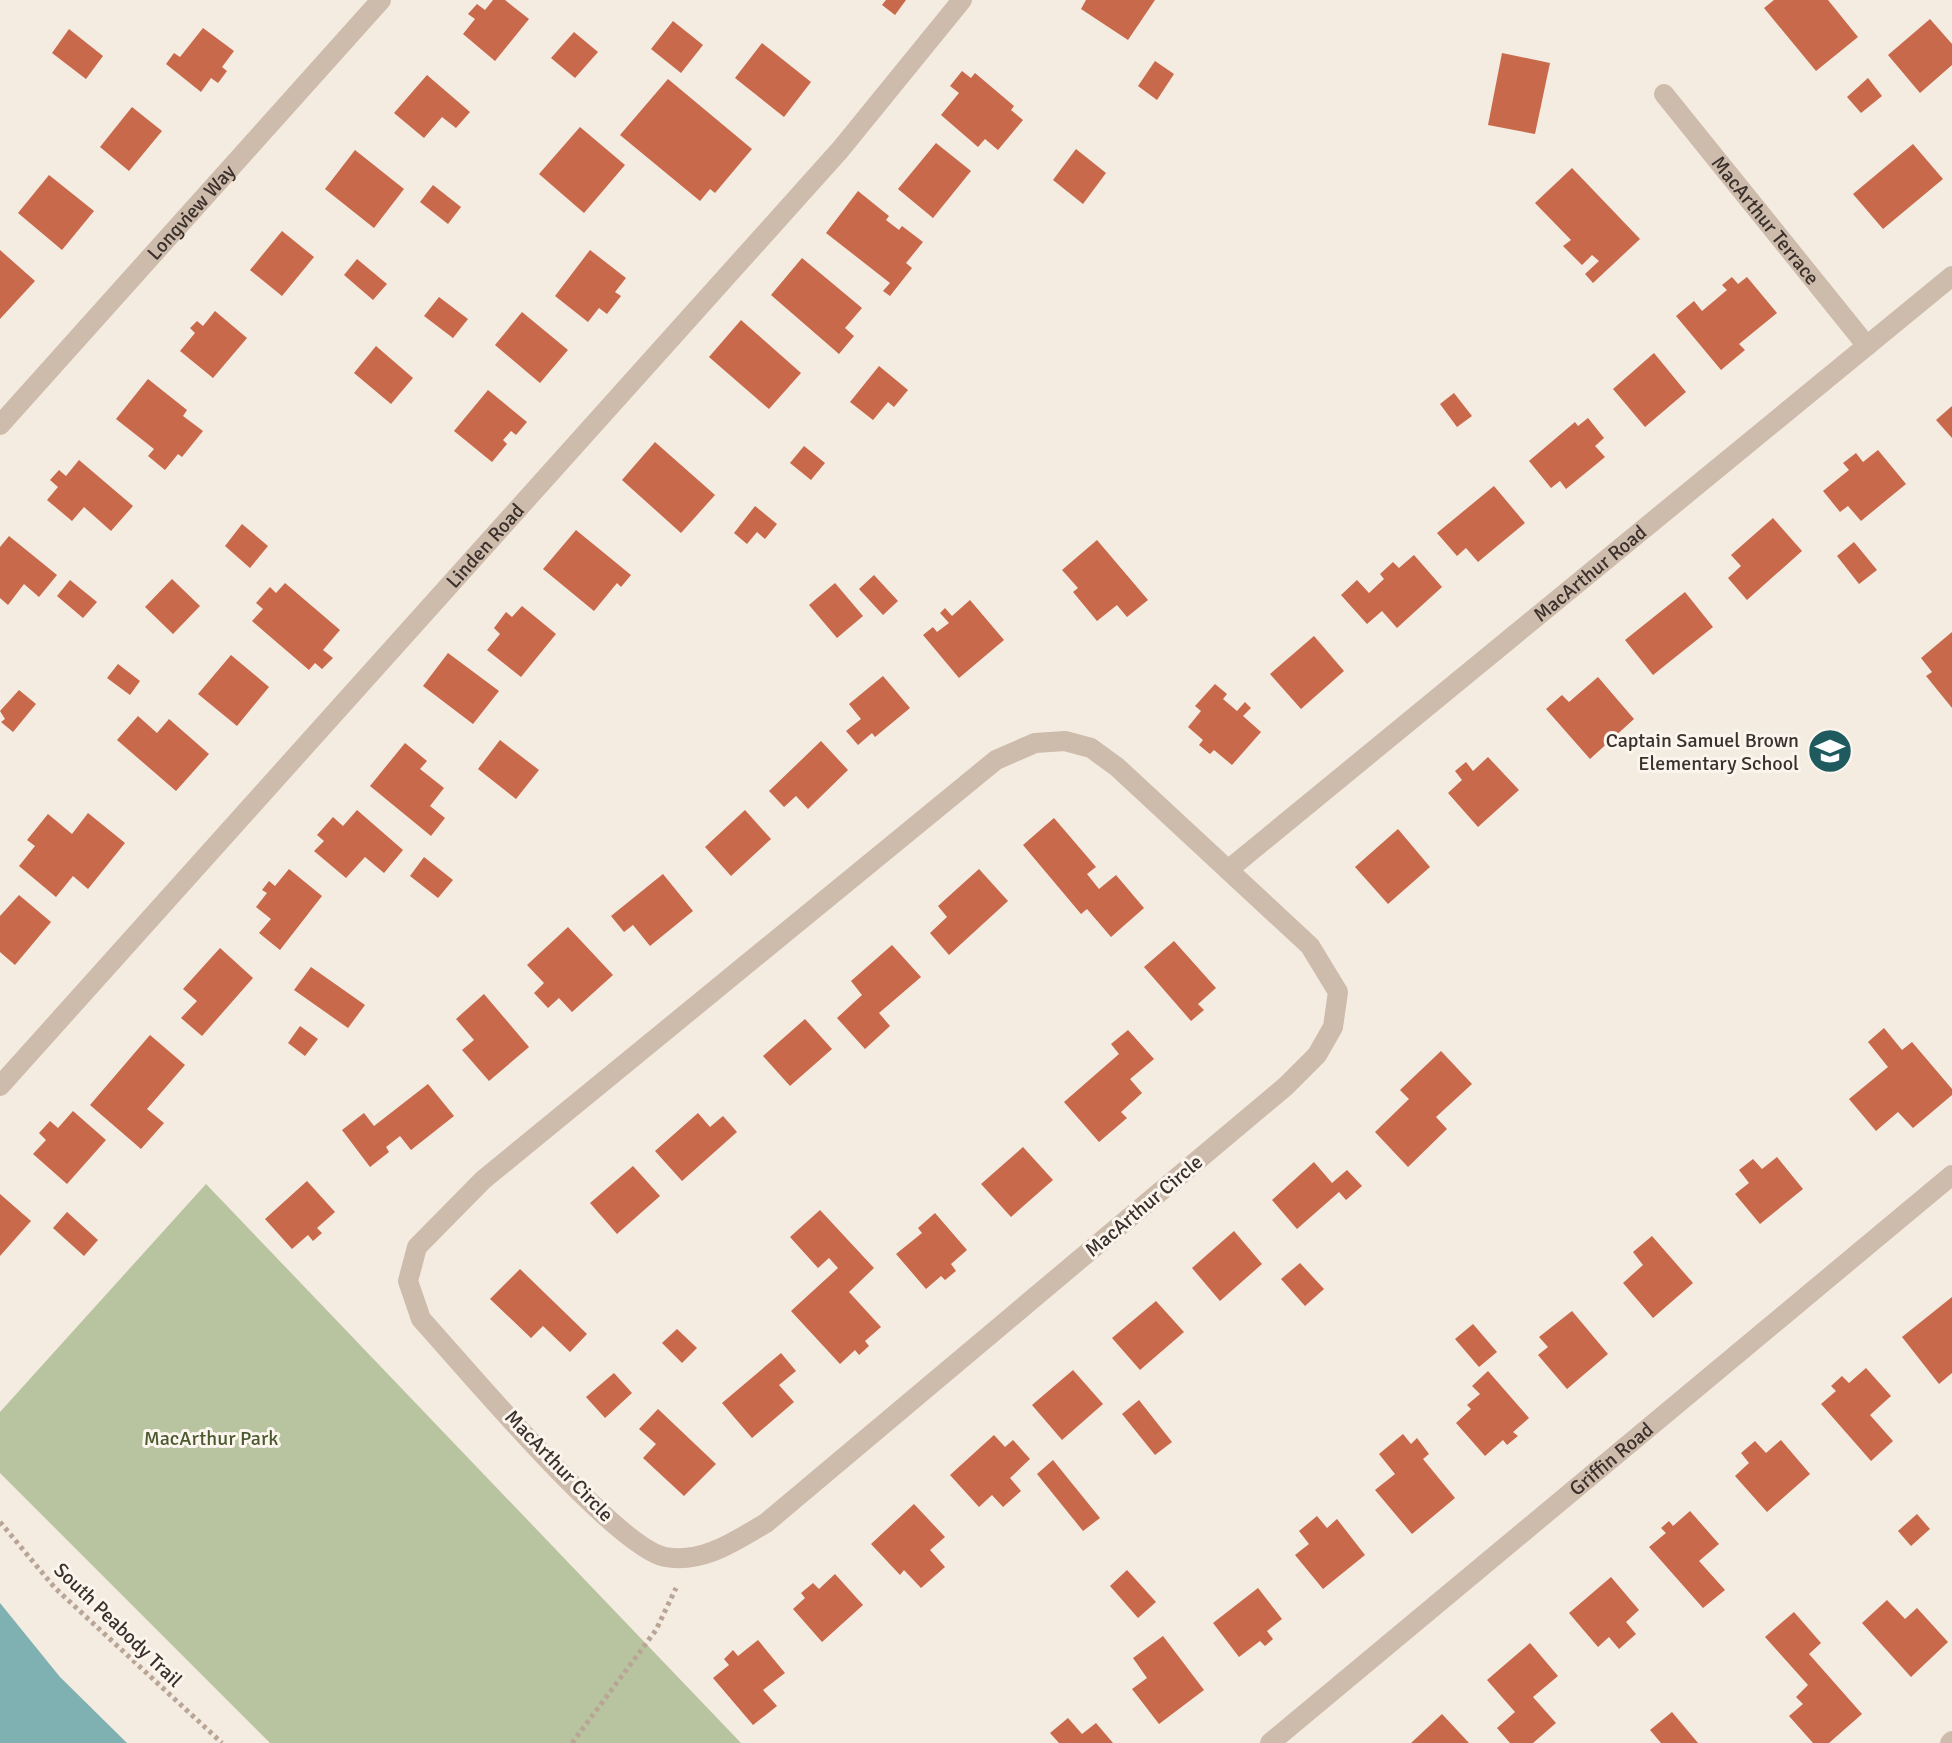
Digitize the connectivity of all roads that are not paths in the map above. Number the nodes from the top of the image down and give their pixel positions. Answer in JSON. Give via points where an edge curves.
{"nodes":[{"id":1,"x":381,"y":0,"type":"edge"},
{"id":2,"x":962,"y":0,"type":"edge"},
{"id":3,"x":1664,"y":94,"type":"dead end"},
{"id":4,"x":1952,"y":276,"type":"edge"},
{"id":5,"x":1867,"y":346,"type":"junction"},
{"id":6,"x":0,"y":425,"type":"edge"},
{"id":7,"x":1228,"y":870,"type":"junction"},
{"id":8,"x":0,"y":1086,"type":"edge"},
{"id":9,"x":1952,"y":1175,"type":"edge"},
{"id":10,"x":1270,"y":1743,"type":"edge"}],
"edges":[{"from":1,"to":6,"type":"street","name":"Longview Way"},
{"from":2,"to":8,"type":"street","name":"Linden Road","via":[[840,150]]},
{"from":3,"to":5,"type":"street","name":"MacArthur Terrace"},
{"from":4,"to":5,"type":"street","name":"MacArthur Road"},
{"from":5,"to":7,"type":"street","name":"MacArthur Road"},
{"from":7,"to":7,"type":"street","name":"MacArthur Circle","via":[[1091,748],[1065,741],[1035,743],[996,760],[483,1180],[417,1247],[408,1281],[421,1319],[594,1507],[629,1538],[662,1556],[690,1558],[725,1548],[766,1523],[1317,1055],[1333,1027],[1338,992],[1310,946]]},
{"from":9,"to":10,"type":"street","name":"Griffin Road"}]}
